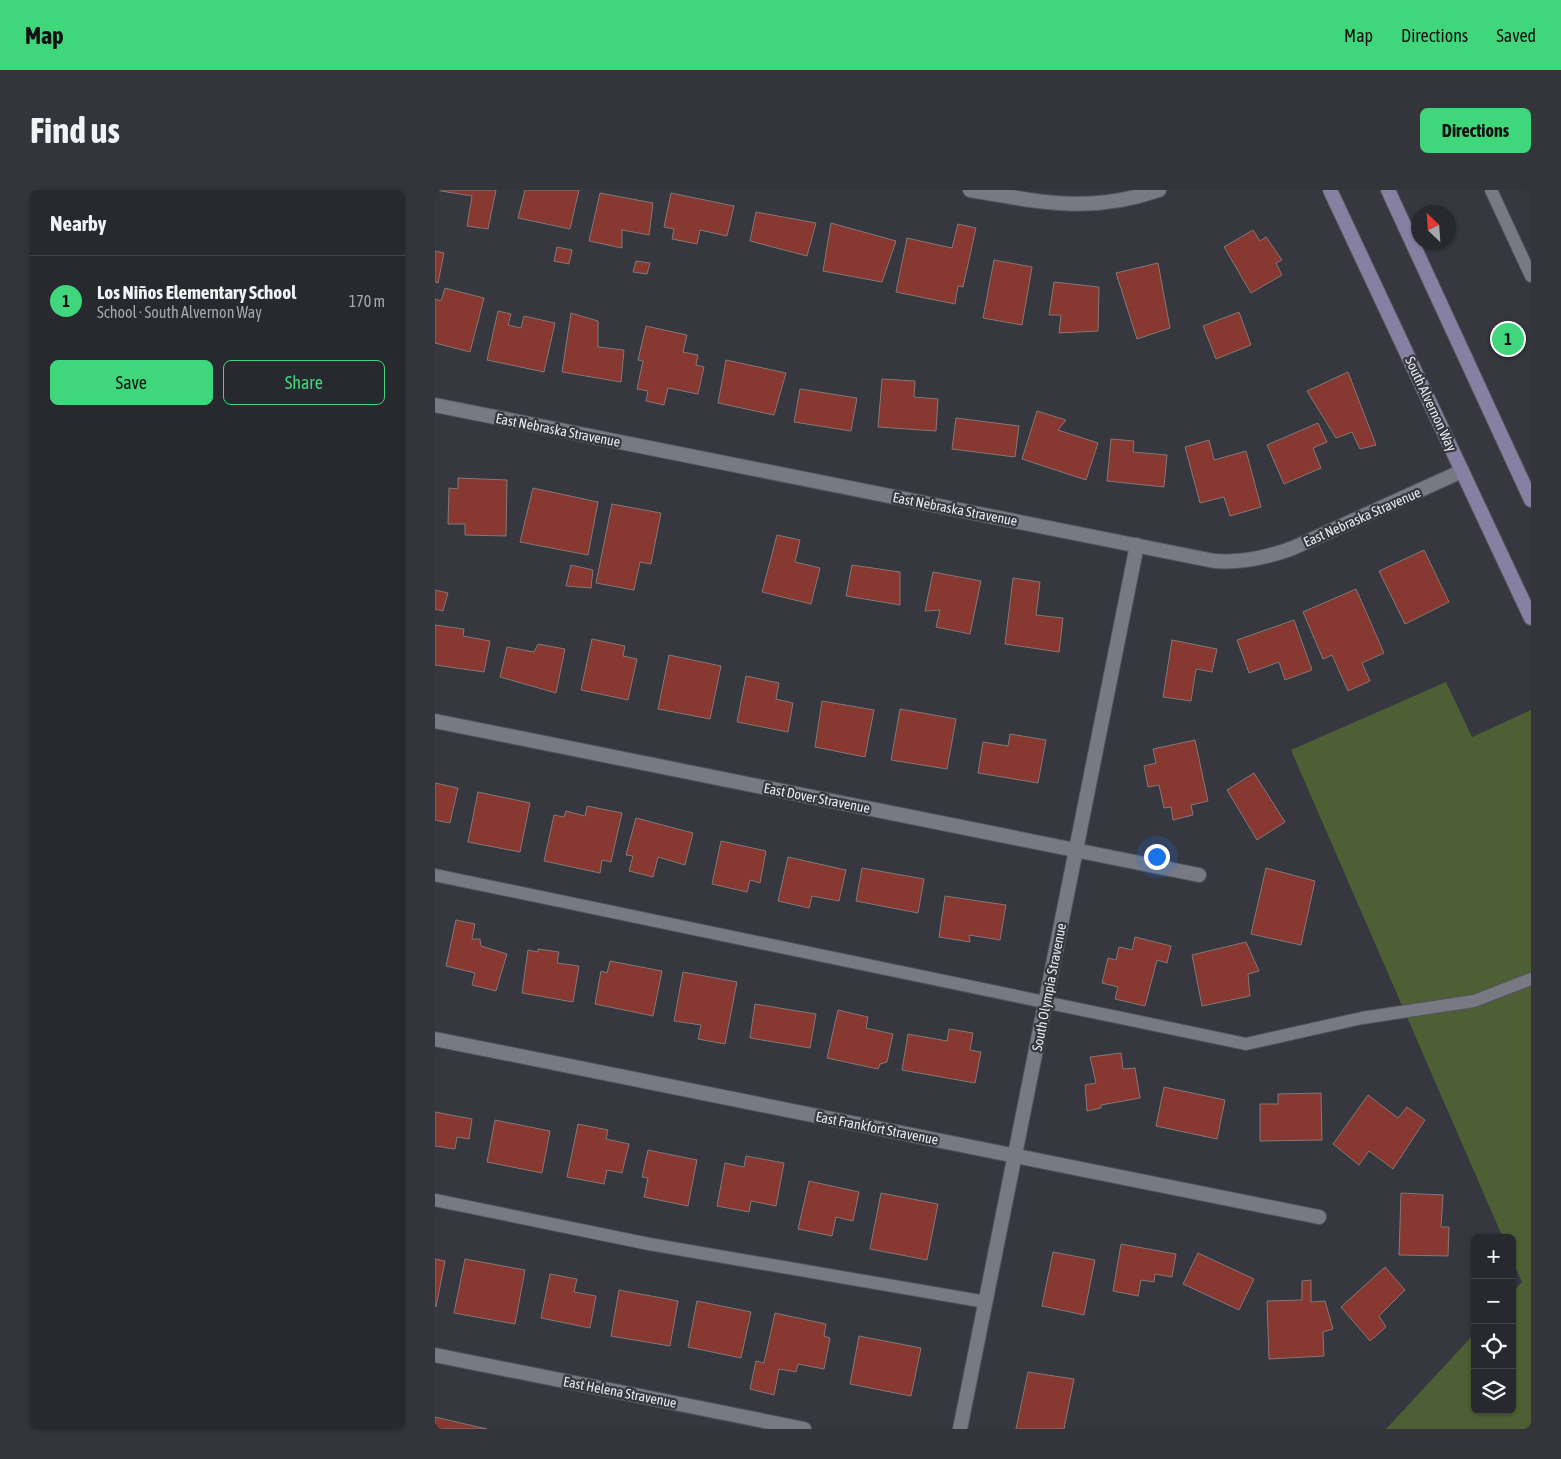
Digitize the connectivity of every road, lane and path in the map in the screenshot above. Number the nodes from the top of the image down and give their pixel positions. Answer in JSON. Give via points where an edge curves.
{"nodes":[{"id":1,"x":970,"y":190,"type":"edge"},
{"id":2,"x":1159,"y":190,"type":"edge"},
{"id":3,"x":1330,"y":190,"type":"edge"},
{"id":4,"x":1388,"y":190,"type":"edge"},
{"id":5,"x":1491,"y":190,"type":"edge"},
{"id":6,"x":1531,"y":276,"type":"edge"},
{"id":7,"x":435,"y":405,"type":"edge"},
{"id":8,"x":1462,"y":471,"type":"junction"},
{"id":9,"x":1531,"y":500,"type":"edge"},
{"id":10,"x":1137,"y":545,"type":"junction"},
{"id":11,"x":1531,"y":618,"type":"edge"},
{"id":12,"x":435,"y":721,"type":"edge"},
{"id":13,"x":1077,"y":850,"type":"junction"},
{"id":14,"x":435,"y":875,"type":"edge"},
{"id":15,"x":1199,"y":875,"type":"dead end"},
{"id":16,"x":1531,"y":980,"type":"edge"},
{"id":17,"x":1046,"y":1003,"type":"junction"},
{"id":18,"x":435,"y":1039,"type":"edge"},
{"id":19,"x":1016,"y":1156,"type":"junction"},
{"id":20,"x":435,"y":1200,"type":"edge"},
{"id":21,"x":1319,"y":1217,"type":"dead end"},
{"id":22,"x":986,"y":1302,"type":"junction"},
{"id":23,"x":435,"y":1355,"type":"edge"},
{"id":24,"x":805,"y":1429,"type":"edge"},
{"id":25,"x":961,"y":1429,"type":"edge"}],
"edges":[{"from":1,"to":2,"type":"street","via":[[1060,204],[1115,202]]},
{"from":3,"to":8,"type":"main road","name":"South Alvernon Way"},
{"from":4,"to":9,"type":"main road"},
{"from":5,"to":6,"type":"lane"},
{"from":7,"to":10,"type":"street","name":"East Nebraska Stravenue"},
{"from":8,"to":10,"type":"street","name":"East Nebraska Stravenue","via":[[1273,556],[1232,562],[1213,561]]},
{"from":8,"to":11,"type":"main road","name":"South Alvernon Way"},
{"from":10,"to":13,"type":"street","name":"South Olympia Stravenue"},
{"from":12,"to":13,"type":"street","name":"East Dover Stravenue"},
{"from":13,"to":15,"type":"street","name":"East Dover Stravenue"},
{"from":13,"to":17,"type":"street","name":"South Olympia Stravenue"},
{"from":14,"to":17,"type":"lane"},
{"from":16,"to":17,"type":"lane","via":[[1474,1001],[1362,1018],[1247,1044]]},
{"from":17,"to":19,"type":"street","name":"South Olympia Stravenue"},
{"from":18,"to":19,"type":"street","name":"East Frankfort Stravenue"},
{"from":19,"to":21,"type":"street","name":"East Frankfort Stravenue"},
{"from":19,"to":22,"type":"street","name":"South Olympia Stravenue"},
{"from":20,"to":22,"type":"lane","via":[[649,1244]]},
{"from":22,"to":25,"type":"street","name":"South Olympia Stravenue"},
{"from":23,"to":24,"type":"street","name":"East Helena Stravenue"}]}
